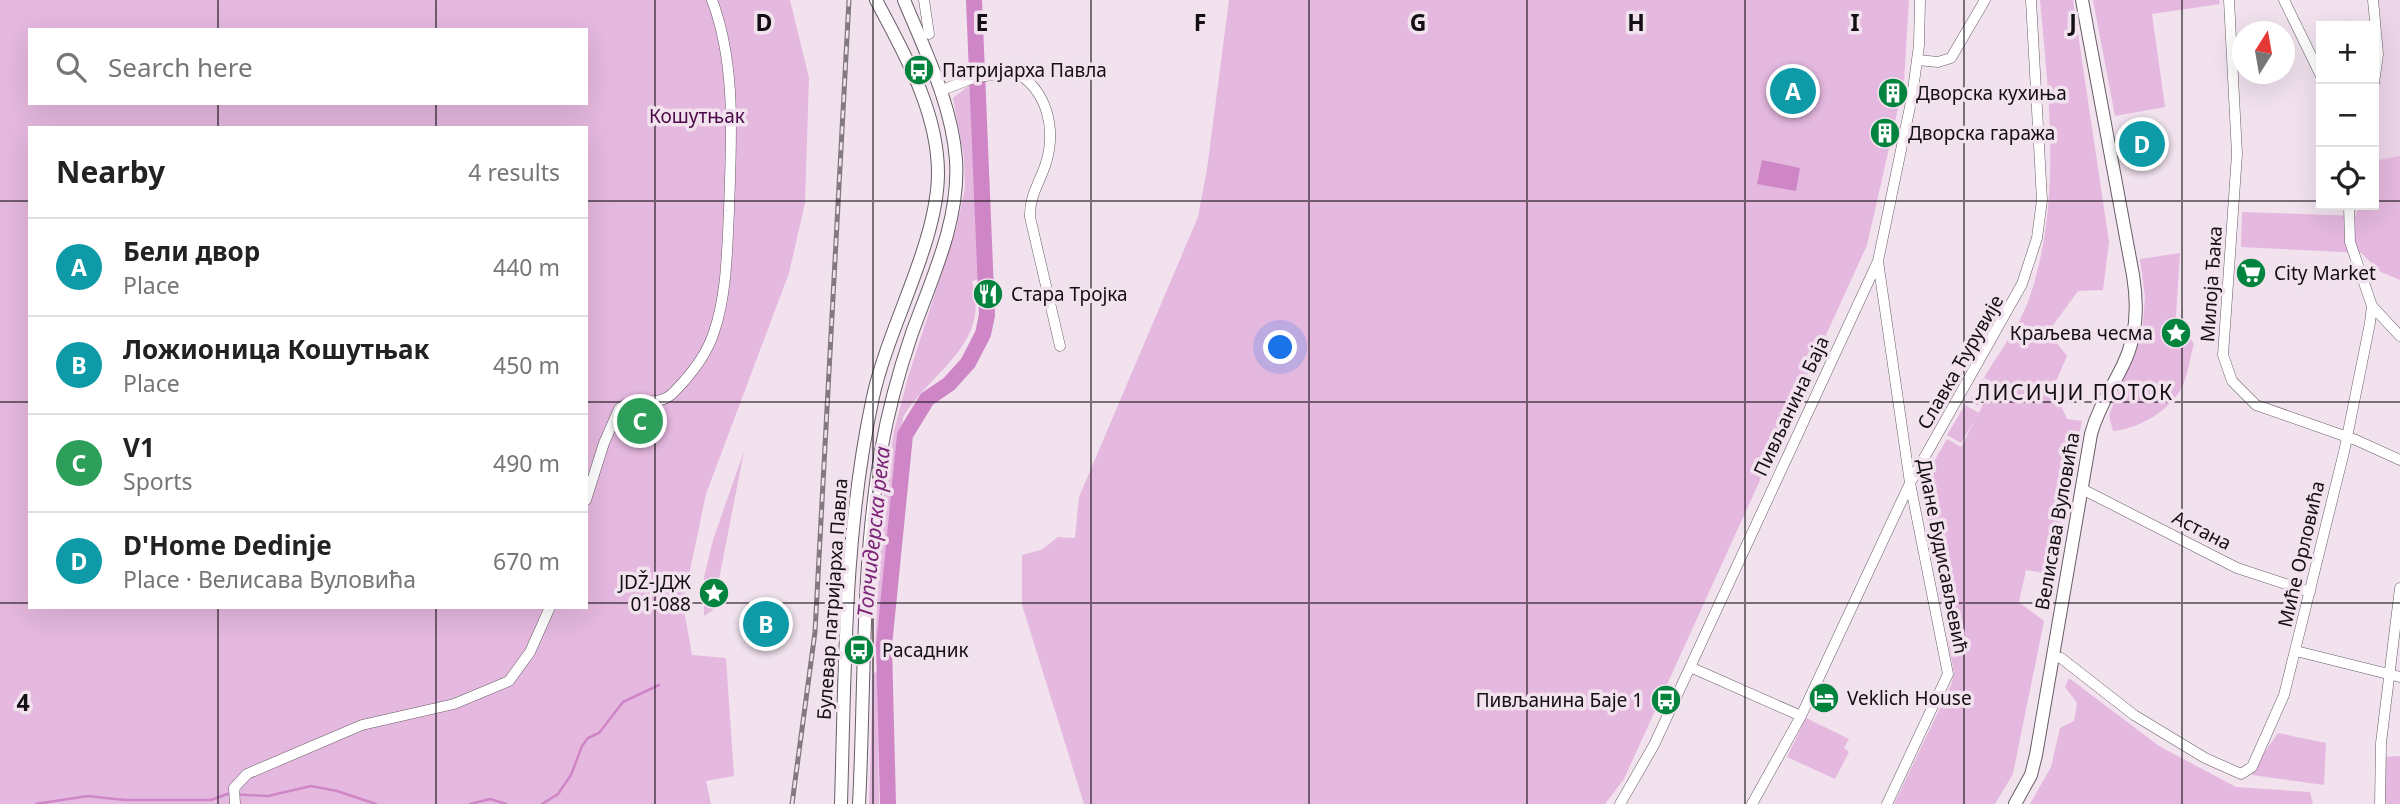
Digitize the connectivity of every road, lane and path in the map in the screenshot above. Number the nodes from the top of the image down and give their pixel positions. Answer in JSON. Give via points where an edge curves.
{"nodes":[{"id":1,"x":712,"y":0,"type":"edge"},
{"id":2,"x":876,"y":0,"type":"edge"},
{"id":3,"x":904,"y":0,"type":"edge"},
{"id":4,"x":924,"y":0,"type":"edge"},
{"id":5,"x":1920,"y":0,"type":"edge"},
{"id":6,"x":1985,"y":0,"type":"edge"},
{"id":7,"x":2031,"y":0,"type":"edge"},
{"id":8,"x":2082,"y":0,"type":"edge"},
{"id":9,"x":2229,"y":0,"type":"edge"},
{"id":10,"x":2284,"y":0,"type":"edge"},
{"id":11,"x":2372,"y":0,"type":"edge"},
{"id":12,"x":2374,"y":21,"type":"edge"},
{"id":13,"x":929,"y":34,"type":"dead end"},
{"id":14,"x":1918,"y":60,"type":"junction"},
{"id":15,"x":2316,"y":66,"type":"edge"},
{"id":16,"x":940,"y":91,"type":"junction"},
{"id":17,"x":2349,"y":210,"type":"edge"},
{"id":18,"x":1878,"y":261,"type":"junction"},
{"id":19,"x":2372,"y":306,"type":"junction"},
{"id":20,"x":2392,"y":328,"type":"junction"},
{"id":21,"x":2368,"y":332,"type":"junction"},
{"id":22,"x":2400,"y":336,"type":"edge"},
{"id":23,"x":1060,"y":346,"type":"dead end"},
{"id":24,"x":2347,"y":437,"type":"junction"},
{"id":25,"x":2400,"y":460,"type":"edge"},
{"id":26,"x":1910,"y":483,"type":"junction"},
{"id":27,"x":2081,"y":489,"type":"junction"},
{"id":28,"x":588,"y":494,"type":"edge"},
{"id":29,"x":2400,"y":587,"type":"edge"},
{"id":30,"x":2310,"y":592,"type":"junction"},
{"id":31,"x":549,"y":609,"type":"edge"},
{"id":32,"x":2296,"y":651,"type":"junction"},
{"id":33,"x":2053,"y":657,"type":"junction"},
{"id":34,"x":1690,"y":667,"type":"junction"},
{"id":35,"x":2395,"y":677,"type":"edge"},
{"id":36,"x":1801,"y":716,"type":"junction"},
{"id":37,"x":234,"y":796,"type":"edge"},
{"id":38,"x":841,"y":804,"type":"edge"},
{"id":39,"x":859,"y":804,"type":"edge"},
{"id":40,"x":1620,"y":804,"type":"edge"},
{"id":41,"x":1752,"y":804,"type":"edge"},
{"id":42,"x":1887,"y":804,"type":"edge"},
{"id":43,"x":2015,"y":804,"type":"edge"},
{"id":44,"x":2380,"y":804,"type":"edge"}],
"edges":[{"from":1,"to":28,"type":"street","via":[[726,55],[731,114],[725,270],[714,332],[701,358],[666,399],[618,409]]},
{"from":2,"to":38,"type":"main road","name":"Булевар патријарха Павла","via":[[923,100],[938,174],[930,223],[881,364],[857,483],[851,533]]},
{"from":3,"to":16,"type":"main road","name":"Булевар патријарха Павла"},
{"from":4,"to":13,"type":"street"},
{"from":5,"to":14,"type":"street","name":"Пивљанина Баја"},
{"from":6,"to":14,"type":"street","via":[[1951,58]]},
{"from":7,"to":26,"type":"street","name":"Славка Ћурувије","via":[[2043,190],[2037,238],[2015,300]]},
{"from":8,"to":27,"type":"main road","name":"Велисава Вуловића","via":[[2136,302],[2130,348],[2095,418]]},
{"from":9,"to":24,"type":"street","name":"Милоја Ђака","via":[[2237,130],[2223,355],[2227,370],[2236,387],[2256,405]]},
{"from":10,"to":15,"type":"street"},
{"from":11,"to":12,"type":"street"},
{"from":14,"to":18,"type":"street","name":"Пивљанина Баја"},
{"from":16,"to":23,"type":"street","via":[[973,78],[1014,71],[1036,87],[1045,107],[1049,150],[1030,210]]},
{"from":16,"to":39,"type":"main road","name":"Булевар патријарха Павла","via":[[956,158],[955,200],[900,369],[881,451],[871,533]]},
{"from":17,"to":19,"type":"street","name":"Миће Орловића","via":[[2352,253]]},
{"from":18,"to":26,"type":"street","name":"Диане Будисављевић"},
{"from":18,"to":34,"type":"street","name":"Пивљанина Баја"},
{"from":19,"to":20,"type":"street"},
{"from":19,"to":21,"type":"street","name":"Миће Орловића"},
{"from":20,"to":21,"type":"street"},
{"from":20,"to":22,"type":"street"},
{"from":21,"to":24,"type":"street","name":"Миће Орловића"},
{"from":24,"to":25,"type":"street","name":"Милоја Ђака"},
{"from":24,"to":30,"type":"street","name":"Миће Орловића"},
{"from":26,"to":36,"type":"street","name":"Славка Ћурувије"},
{"from":26,"to":42,"type":"street","name":"Диане Будисављевић","via":[[1948,674]]},
{"from":27,"to":30,"type":"street","name":"Астана","via":[[2238,569]]},
{"from":27,"to":33,"type":"main road","name":"Велисава Вуловића"},
{"from":29,"to":35,"type":"street"},
{"from":30,"to":32,"type":"street","name":"Миће Орловића"},
{"from":31,"to":37,"type":"street","via":[[530,652],[509,681],[454,704],[362,725],[247,774]]},
{"from":32,"to":33,"type":"street","name":"Миће Орловића","via":[[2276,720],[2244,774],[2223,768],[2154,728],[2061,658]]},
{"from":32,"to":35,"type":"street"},
{"from":33,"to":43,"type":"main road","name":"Велисава Вуловића","via":[[2034,768]]},
{"from":34,"to":36,"type":"street"},
{"from":34,"to":40,"type":"street","name":"Пивљанина Баја"},
{"from":35,"to":44,"type":"street","via":[[2380,754]]},
{"from":36,"to":41,"type":"street","name":"Славка Ћурувије"}]}
